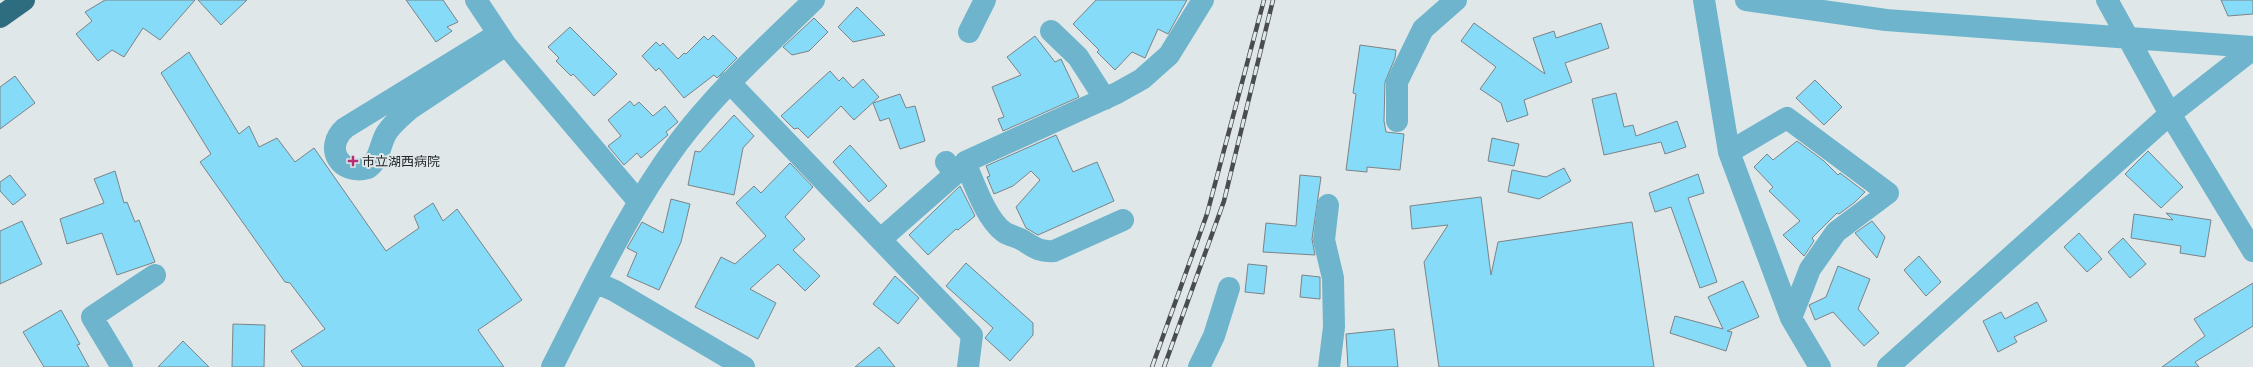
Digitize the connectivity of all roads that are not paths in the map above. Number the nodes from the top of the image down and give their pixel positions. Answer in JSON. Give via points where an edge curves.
{"nodes":[{"id":1,"x":24,"y":0,"type":"edge"},
{"id":2,"x":476,"y":0,"type":"edge"},
{"id":3,"x":814,"y":0,"type":"edge"},
{"id":4,"x":985,"y":0,"type":"edge"},
{"id":5,"x":1203,"y":0,"type":"edge"},
{"id":6,"x":1456,"y":0,"type":"edge"},
{"id":7,"x":1704,"y":0,"type":"edge"},
{"id":8,"x":1746,"y":0,"type":"edge"},
{"id":9,"x":2107,"y":0,"type":"edge"},
{"id":10,"x":0,"y":17,"type":"edge"},
{"id":11,"x":1051,"y":31,"type":"dead end"},
{"id":12,"x":969,"y":32,"type":"dead end"},
{"id":13,"x":502,"y":39,"type":"junction"},
{"id":14,"x":2129,"y":39,"type":"junction"},
{"id":15,"x":2253,"y":48,"type":"edge"},
{"id":16,"x":729,"y":82,"type":"junction"},
{"id":17,"x":1105,"y":99,"type":"junction"},
{"id":18,"x":2170,"y":114,"type":"junction"},
{"id":19,"x":1397,"y":121,"type":"dead end"},
{"id":20,"x":1729,"y":152,"type":"junction"},
{"id":21,"x":946,"y":162,"type":"dead end"},
{"id":22,"x":638,"y":201,"type":"junction"},
{"id":23,"x":1328,"y":205,"type":"dead end"},
{"id":24,"x":1122,"y":220,"type":"dead end"},
{"id":25,"x":881,"y":239,"type":"junction"},
{"id":26,"x":2253,"y":251,"type":"edge"},
{"id":27,"x":155,"y":275,"type":"dead end"},
{"id":28,"x":595,"y":282,"type":"junction"},
{"id":29,"x":1229,"y":288,"type":"dead end"},
{"id":30,"x":1791,"y":318,"type":"junction"},
{"id":31,"x":122,"y":367,"type":"edge"},
{"id":32,"x":552,"y":367,"type":"edge"},
{"id":33,"x":744,"y":367,"type":"edge"},
{"id":34,"x":968,"y":367,"type":"edge"},
{"id":35,"x":1199,"y":367,"type":"edge"},
{"id":36,"x":1329,"y":367,"type":"edge"},
{"id":37,"x":1820,"y":367,"type":"edge"},
{"id":38,"x":1888,"y":367,"type":"edge"}],
"edges":[{"from":1,"to":10,"type":"highway"},
{"from":2,"to":13,"type":"street"},
{"from":3,"to":16,"type":"street"},
{"from":4,"to":12,"type":"street"},
{"from":5,"to":17,"type":"street","via":[[1179,41],[1164,60],[1142,79]]},
{"from":6,"to":19,"type":"street","via":[[1423,28],[1397,82]]},
{"from":7,"to":20,"type":"street"},
{"from":8,"to":14,"type":"street","via":[[1886,20]]},
{"from":9,"to":14,"type":"street"},
{"from":11,"to":17,"type":"street","via":[[1078,57]]},
{"from":13,"to":13,"type":"street","via":[[402,116],[386,134],[379,157],[368,168],[352,170],[339,162],[335,147],[339,134],[345,128]]},
{"from":13,"to":22,"type":"street"},
{"from":14,"to":15,"type":"street"},
{"from":14,"to":18,"type":"street"},
{"from":15,"to":18,"type":"street"},
{"from":16,"to":22,"type":"street","via":[[678,142]]},
{"from":16,"to":25,"type":"street"},
{"from":17,"to":24,"type":"street","via":[[964,162],[982,201],[997,225],[1034,249],[1054,251]]},
{"from":18,"to":26,"type":"street"},
{"from":18,"to":38,"type":"street"},
{"from":20,"to":30,"type":"street"},
{"from":20,"to":30,"type":"street","via":[[1788,118],[1888,193],[1836,232],[1810,270]]},
{"from":21,"to":25,"type":"street","via":[[955,174]]},
{"from":22,"to":28,"type":"street"},
{"from":23,"to":36,"type":"street","via":[[1324,240],[1333,278],[1334,327]]},
{"from":25,"to":34,"type":"street","via":[[972,335]]},
{"from":27,"to":31,"type":"street","via":[[92,317]]},
{"from":28,"to":32,"type":"street"},
{"from":28,"to":33,"type":"street","via":[[615,291]]},
{"from":29,"to":35,"type":"street","via":[[1214,336]]},
{"from":30,"to":37,"type":"street"}]}
